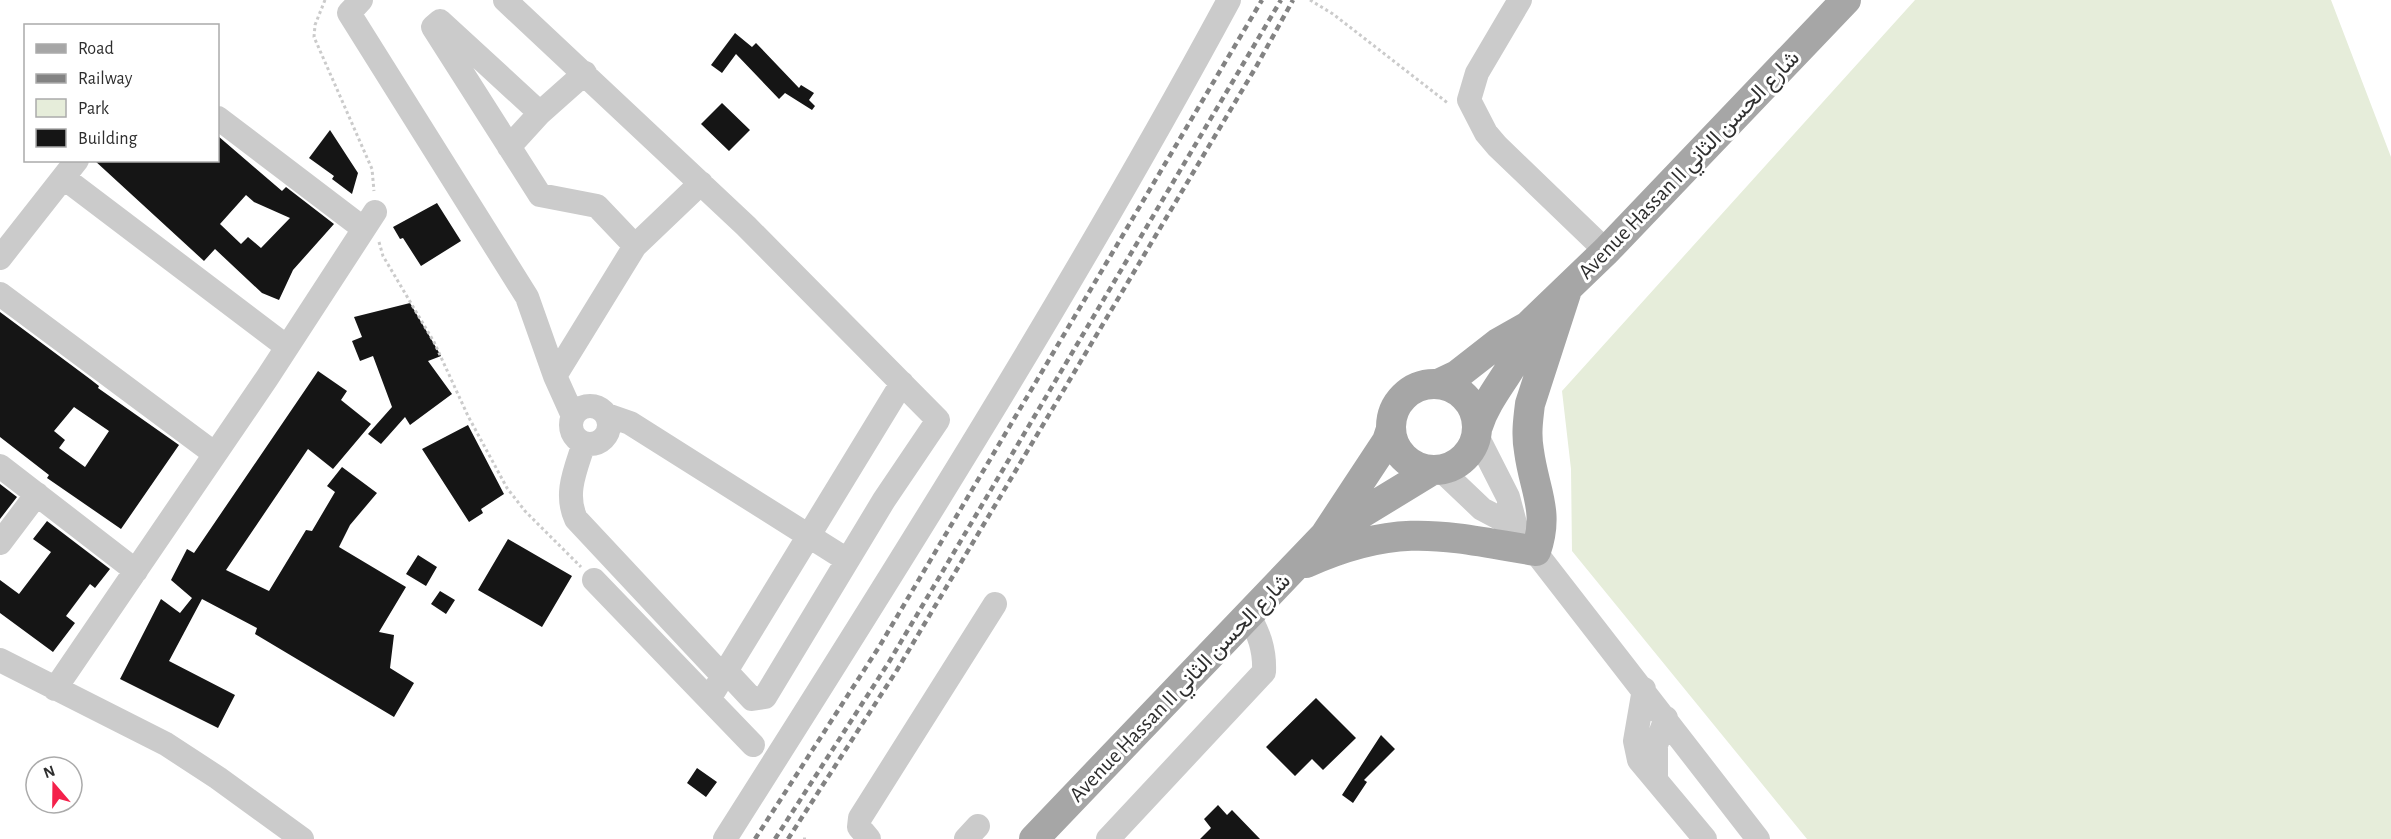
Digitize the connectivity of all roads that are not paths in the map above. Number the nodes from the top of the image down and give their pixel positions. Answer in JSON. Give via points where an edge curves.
{"nodes":[{"id":1,"x":361,"y":0,"type":"edge"},
{"id":2,"x":505,"y":0,"type":"edge"},
{"id":3,"x":1229,"y":0,"type":"edge"},
{"id":4,"x":1520,"y":0,"type":"edge"},
{"id":5,"x":1846,"y":0,"type":"edge"},
{"id":6,"x":585,"y":73,"type":"junction"},
{"id":7,"x":540,"y":113,"type":"junction"},
{"id":8,"x":219,"y":119,"type":"edge"},
{"id":9,"x":509,"y":147,"type":"junction"},
{"id":10,"x":71,"y":169,"type":"edge"},
{"id":11,"x":701,"y":183,"type":"junction"},
{"id":12,"x":635,"y":246,"type":"junction"},
{"id":13,"x":1606,"y":251,"type":"junction"},
{"id":14,"x":0,"y":258,"type":"edge"},
{"id":15,"x":1568,"y":287,"type":"junction"},
{"id":16,"x":0,"y":294,"type":"edge"},
{"id":17,"x":1528,"y":326,"type":"junction"},
{"id":18,"x":287,"y":348,"type":"junction"},
{"id":19,"x":555,"y":376,"type":"junction"},
{"id":20,"x":902,"y":383,"type":"junction"},
{"id":21,"x":1438,"y":384,"type":"junction"},
{"id":22,"x":607,"y":415,"type":"junction"},
{"id":23,"x":573,"y":416,"type":"junction"},
{"id":24,"x":1391,"y":429,"type":"junction"},
{"id":25,"x":1478,"y":431,"type":"junction"},
{"id":26,"x":584,"y":443,"type":"junction"},
{"id":27,"x":215,"y":454,"type":"junction"},
{"id":28,"x":0,"y":466,"type":"edge"},
{"id":29,"x":1436,"y":471,"type":"junction"},
{"id":30,"x":37,"y":494,"type":"junction"},
{"id":31,"x":1516,"y":527,"type":"junction"},
{"id":32,"x":1325,"y":535,"type":"junction"},
{"id":33,"x":808,"y":536,"type":"junction"},
{"id":34,"x":0,"y":543,"type":"edge"},
{"id":35,"x":1536,"y":551,"type":"junction"},
{"id":36,"x":847,"y":560,"type":"junction"},
{"id":37,"x":1292,"y":569,"type":"junction"},
{"id":38,"x":136,"y":571,"type":"junction"},
{"id":39,"x":594,"y":580,"type":"road end"},
{"id":40,"x":995,"y":604,"type":"dead end"},
{"id":41,"x":1248,"y":614,"type":"junction"},
{"id":42,"x":0,"y":660,"type":"edge"},
{"id":43,"x":724,"y":673,"type":"junction"},
{"id":44,"x":55,"y":689,"type":"junction"},
{"id":45,"x":1644,"y":689,"type":"junction"},
{"id":46,"x":710,"y":699,"type":"junction"},
{"id":47,"x":1666,"y":718,"type":"junction"},
{"id":48,"x":753,"y":745,"type":"dead end"},
{"id":49,"x":1656,"y":779,"type":"junction"},
{"id":50,"x":1689,"y":829,"type":"edge"},
{"id":51,"x":302,"y":839,"type":"edge"},
{"id":52,"x":725,"y":839,"type":"edge"},
{"id":53,"x":869,"y":839,"type":"edge"},
{"id":54,"x":1034,"y":839,"type":"edge"},
{"id":55,"x":1108,"y":839,"type":"edge"},
{"id":56,"x":1705,"y":839,"type":"edge"},
{"id":57,"x":1758,"y":839,"type":"edge"}],
"edges":[{"from":1,"to":19,"type":"street","via":[[349,13],[527,297]]},
{"from":2,"to":6,"type":"street"},
{"from":3,"to":52,"type":"street","via":[[1147,152],[1005,393]]},
{"from":4,"to":13,"type":"street","via":[[1477,73],[1469,100],[1497,146]]},
{"from":5,"to":13,"type":"main road","name":"Avenue Hassan II شارع الحسن الثاني"},
{"from":6,"to":7,"type":"street"},
{"from":6,"to":11,"type":"street"},
{"from":7,"to":9,"type":"street"},
{"from":7,"to":9,"type":"street","via":[[440,21],[433,27]]},
{"from":8,"to":18,"type":"street","via":[[369,220]]},
{"from":9,"to":12,"type":"street","via":[[540,195],[597,206]]},
{"from":10,"to":14,"type":"street"},
{"from":10,"to":18,"type":"street"},
{"from":11,"to":12,"type":"street"},
{"from":11,"to":20,"type":"street"},
{"from":12,"to":19,"type":"street"},
{"from":13,"to":15,"type":"main road","name":"Avenue Hassan II شارع الحسن الثاني"},
{"from":15,"to":17,"type":"main road","name":"Avenue Hassan II شارع الحسن الثاني"},
{"from":15,"to":35,"type":"main road","via":[[1528,419],[1528,450],[1542,506],[1542,529]]},
{"from":16,"to":27,"type":"street"},
{"from":17,"to":21,"type":"main road","name":"Avenue Hassan II شارع الحسن الثاني"},
{"from":17,"to":25,"type":"main road","name":"Avenue Hassan II شارع الحسن الثاني","via":[[1517,361],[1486,405]]},
{"from":18,"to":27,"type":"street"},
{"from":19,"to":23,"type":"street"},
{"from":20,"to":33,"type":"street"},
{"from":20,"to":36,"type":"street","via":[[938,420]]},
{"from":21,"to":24,"type":"main road","via":[[1427,384],[1408,393],[1395,409]]},
{"from":21,"to":25,"type":"main road","via":[[1466,397],[1476,415]]},
{"from":22,"to":23,"type":"street","via":[[590,406]]},
{"from":22,"to":26,"type":"street","via":[[609,428],[603,440]]},
{"from":22,"to":33,"type":"street","via":[[630,423]]},
{"from":23,"to":26,"type":"street","via":[[573,435]]},
{"from":24,"to":29,"type":"main road","via":[[1396,449],[1403,458],[1420,469]]},
{"from":24,"to":32,"type":"main road","name":"Avenue Hassan II شارع الحسن الثاني"},
{"from":25,"to":29,"type":"main road","via":[[1474,446],[1461,462]]},
{"from":25,"to":31,"type":"street","via":[[1508,497]]},
{"from":26,"to":43,"type":"street","via":[[570,486],[576,519]]},
{"from":27,"to":38,"type":"street"},
{"from":28,"to":30,"type":"street"},
{"from":29,"to":31,"type":"street","via":[[1482,509]]},
{"from":29,"to":32,"type":"main road","name":"Avenue Hassan II شارع الحسن الثاني"},
{"from":30,"to":34,"type":"street"},
{"from":30,"to":38,"type":"street"},
{"from":31,"to":35,"type":"street"},
{"from":32,"to":37,"type":"main road","name":"Avenue Hassan II شارع الحسن الثاني"},
{"from":33,"to":36,"type":"street"},
{"from":33,"to":43,"type":"street"},
{"from":35,"to":37,"type":"main road","via":[[1440,534],[1402,534],[1340,548]]},
{"from":35,"to":45,"type":"street"},
{"from":36,"to":43,"type":"street","via":[[765,697],[752,699]]},
{"from":37,"to":41,"type":"main road","name":"Avenue Hassan II شارع الحسن الثاني"},
{"from":38,"to":44,"type":"street"},
{"from":39,"to":46,"type":"street"},
{"from":40,"to":53,"type":"street","via":[[861,818],[859,827]]},
{"from":41,"to":54,"type":"main road","name":"Avenue Hassan II شارع الحسن الثاني"},
{"from":41,"to":55,"type":"street","via":[[1261,639],[1264,672]]},
{"from":42,"to":44,"type":"street"},
{"from":43,"to":46,"type":"street"},
{"from":44,"to":51,"type":"street","via":[[166,744]]},
{"from":45,"to":47,"type":"street"},
{"from":45,"to":49,"type":"street","via":[[1636,751]]},
{"from":46,"to":48,"type":"street"},
{"from":47,"to":49,"type":"street","via":[[1656,745]]},
{"from":47,"to":57,"type":"street"},
{"from":49,"to":50,"type":"street"},
{"from":50,"to":56,"type":"street"}]}
